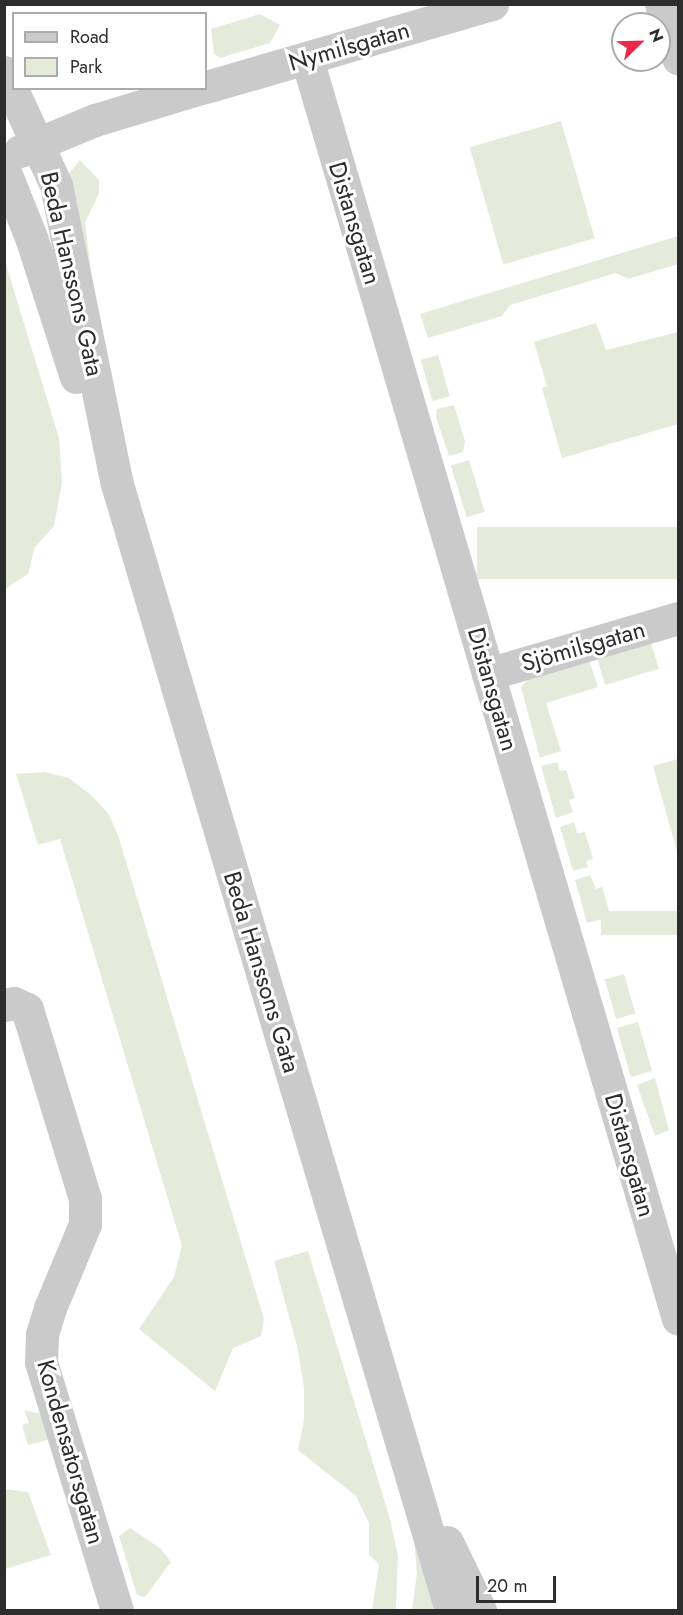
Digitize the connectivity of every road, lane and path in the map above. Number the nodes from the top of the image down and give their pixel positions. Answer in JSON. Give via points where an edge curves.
{"nodes":[{"id":1,"x":492,"y":4,"type":"edge"},
{"id":2,"x":662,"y":4,"type":"edge"},
{"id":3,"x":678,"y":58,"type":"edge"},
{"id":4,"x":307,"y":59,"type":"junction"},
{"id":5,"x":4,"y":72,"type":"edge"},
{"id":6,"x":207,"y":87,"type":"edge"},
{"id":7,"x":12,"y":88,"type":"edge"},
{"id":8,"x":13,"y":90,"type":"edge"},
{"id":9,"x":196,"y":90,"type":"edge"},
{"id":10,"x":39,"y":142,"type":"junction"},
{"id":11,"x":4,"y":158,"type":"edge"},
{"id":12,"x":4,"y":170,"type":"edge"},
{"id":13,"x":117,"y":484,"type":"junction"},
{"id":14,"x":678,"y":618,"type":"edge"},
{"id":15,"x":488,"y":674,"type":"junction"},
{"id":16,"x":4,"y":1005,"type":"edge"},
{"id":17,"x":673,"y":1282,"type":"edge"},
{"id":18,"x":678,"y":1319,"type":"edge"},
{"id":19,"x":407,"y":1460,"type":"junction"},
{"id":20,"x":117,"y":1611,"type":"edge"},
{"id":21,"x":451,"y":1611,"type":"edge"},
{"id":22,"x":480,"y":1611,"type":"edge"}],
"edges":[{"from":1,"to":4,"type":"street","name":"Nymilsgatan"},
{"from":2,"to":3,"type":"street"},
{"from":4,"to":6,"type":"street","name":"Nymilsgatan"},
{"from":4,"to":15,"type":"street","name":"Distansgatan"},
{"from":5,"to":7,"type":"street","name":"Beda Hanssons Gata"},
{"from":8,"to":10,"type":"street","name":"Beda Hanssons Gata"},
{"from":9,"to":10,"type":"street","name":"Nymilsgatan","via":[[105,117]]},
{"from":10,"to":11,"type":"street","name":"Nymilsgatan"},
{"from":10,"to":13,"type":"street","name":"Beda Hanssons Gata","via":[[67,228]]},
{"from":12,"to":13,"type":"street","name":"Beda Hanssons Gata","via":[[64,334],[91,435]]},
{"from":13,"to":19,"type":"street","name":"Beda Hanssons Gata"},
{"from":14,"to":15,"type":"street","name":"Sjömilsgatan"},
{"from":15,"to":17,"type":"street","name":"Distansgatan"},
{"from":16,"to":20,"type":"street","name":"Kondensatorsgatan","via":[[14,1003],[27,1009],[85,1198],[86,1224],[50,1308],[42,1335],[41,1362]]},
{"from":17,"to":18,"type":"street","name":"Distansgatan"},
{"from":19,"to":21,"type":"street","name":"Beda Hanssons Gata"},
{"from":19,"to":22,"type":"street","name":"Beda Hanssons Gata"}]}
